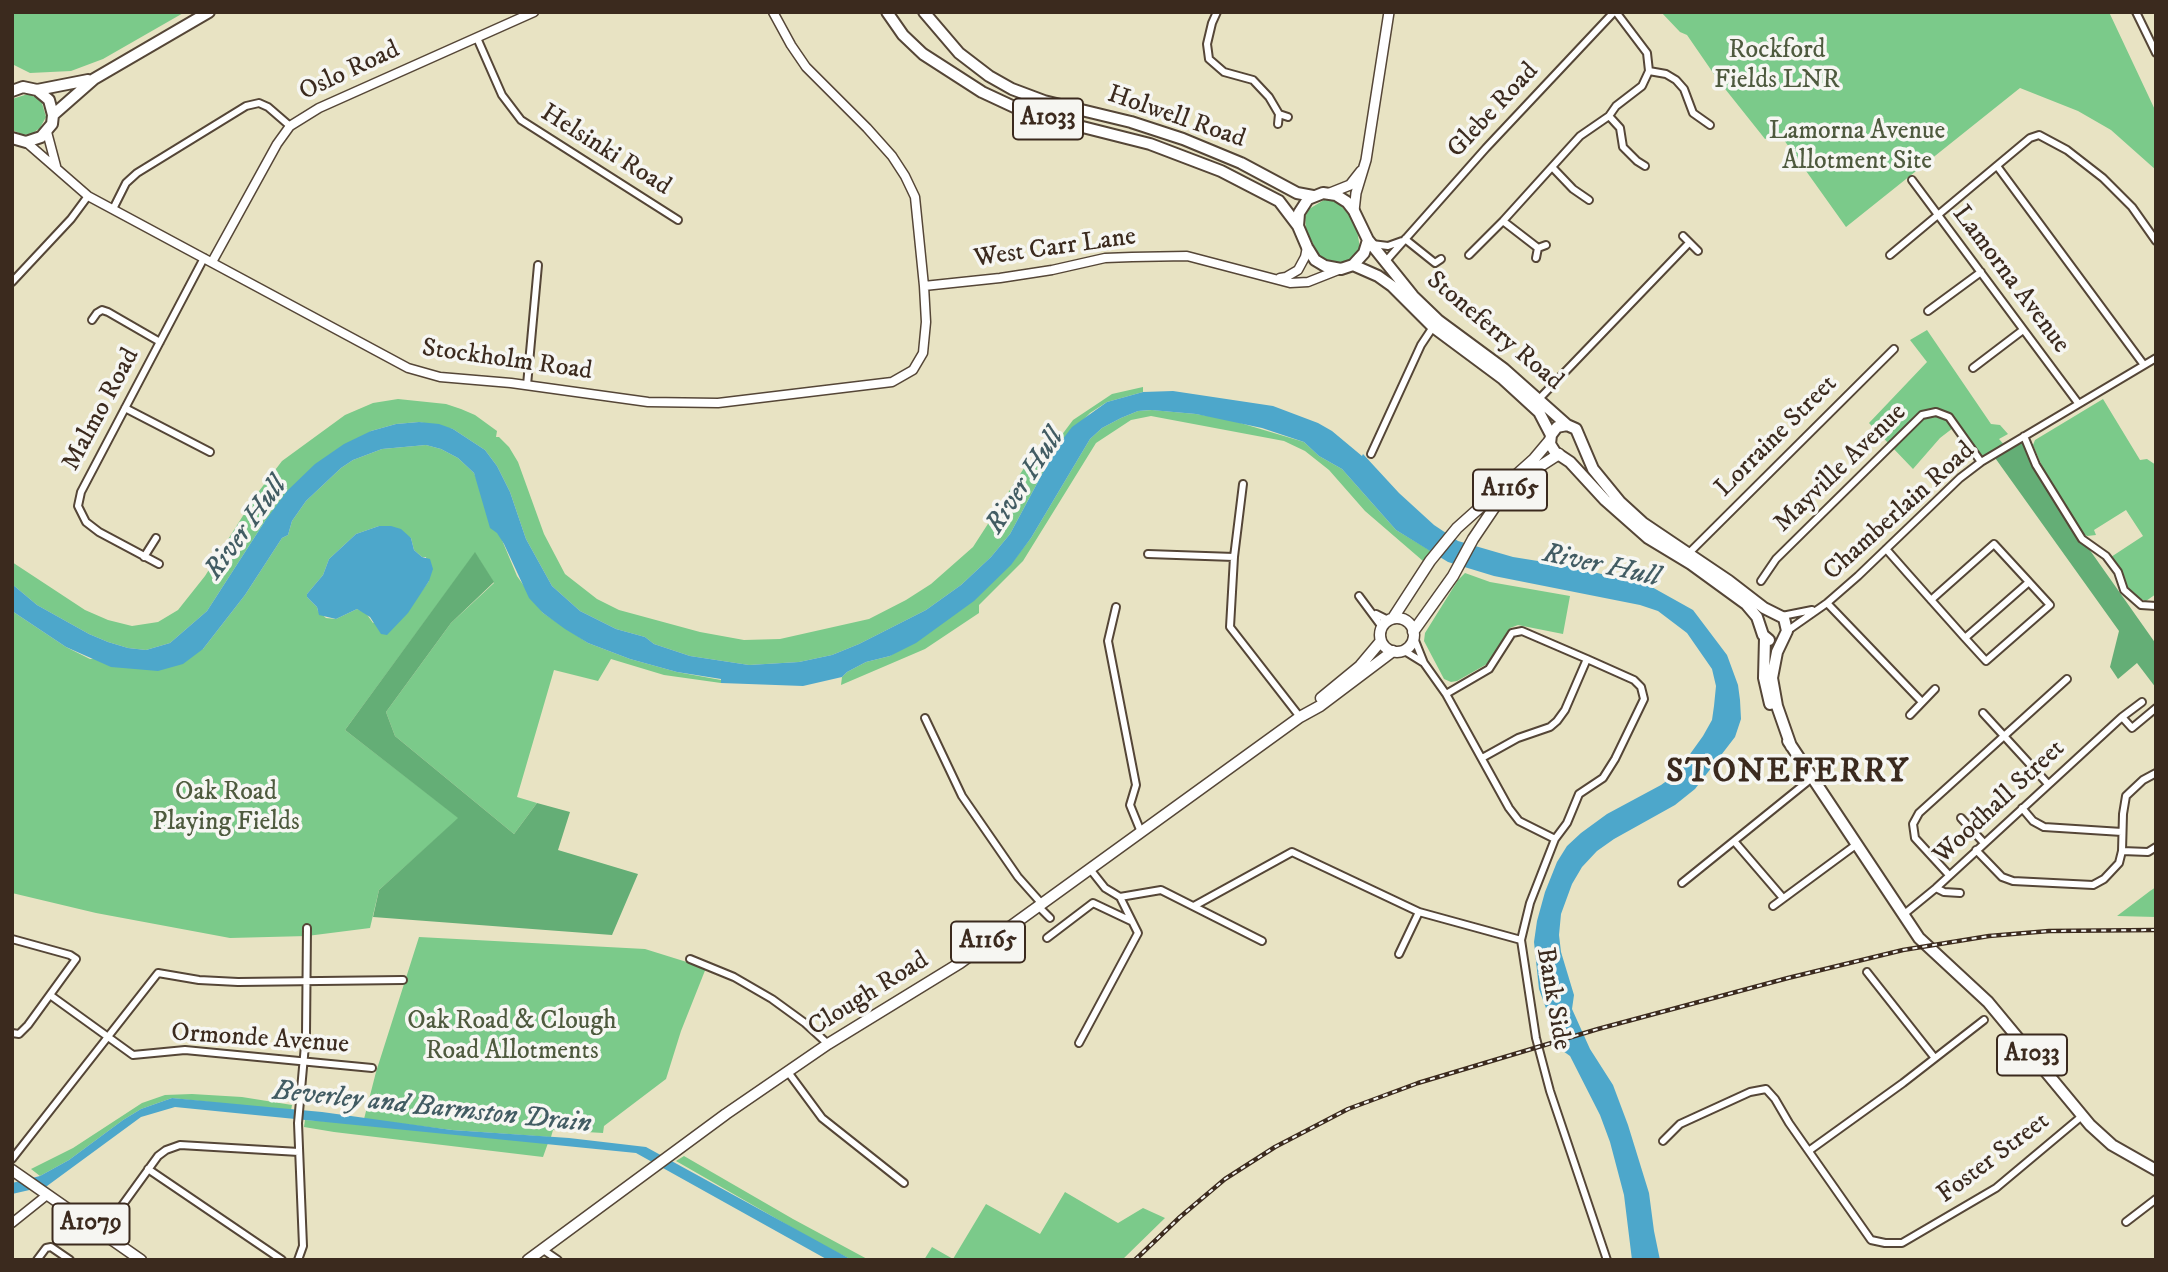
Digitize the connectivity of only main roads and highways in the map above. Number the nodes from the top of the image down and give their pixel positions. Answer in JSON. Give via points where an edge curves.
{"nodes":[{"id":1,"x":209,"y":12,"type":"edge"},
{"id":2,"x":887,"y":12,"type":"edge"},
{"id":3,"x":924,"y":12,"type":"edge"},
{"id":4,"x":1390,"y":12,"type":"edge"},
{"id":5,"x":94,"y":79,"type":"junction"},
{"id":6,"x":12,"y":81,"type":"edge"},
{"id":7,"x":18,"y":89,"type":"edge"},
{"id":8,"x":37,"y":90,"type":"junction"},
{"id":9,"x":53,"y":115,"type":"junction"},
{"id":10,"x":17,"y":140,"type":"edge"},
{"id":11,"x":1366,"y":160,"type":"junction"},
{"id":12,"x":1330,"y":193,"type":"junction"},
{"id":13,"x":1313,"y":196,"type":"junction"},
{"id":14,"x":1354,"y":211,"type":"junction"},
{"id":15,"x":1298,"y":226,"type":"junction"},
{"id":16,"x":1369,"y":242,"type":"junction"},
{"id":17,"x":1353,"y":265,"type":"junction"},
{"id":18,"x":1567,"y":425,"type":"junction"},
{"id":19,"x":1550,"y":437,"type":"junction"},
{"id":20,"x":1581,"y":439,"type":"junction"},
{"id":21,"x":1561,"y":455,"type":"junction"},
{"id":22,"x":1777,"y":615,"type":"junction"},
{"id":23,"x":1388,"y":622,"type":"junction"},
{"id":24,"x":1761,"y":625,"type":"junction"},
{"id":25,"x":1785,"y":634,"type":"junction"},
{"id":26,"x":1414,"y":635,"type":"junction"},
{"id":27,"x":1765,"y":638,"type":"junction"},
{"id":28,"x":1381,"y":641,"type":"junction"},
{"id":29,"x":1398,"y":651,"type":"junction"},
{"id":30,"x":1300,"y":717,"type":"junction"},
{"id":31,"x":1791,"y":746,"type":"junction"},
{"id":32,"x":2156,"y":1167,"type":"edge"},
{"id":33,"x":12,"y":1170,"type":"edge"},
{"id":34,"x":141,"y":1260,"type":"edge"},
{"id":35,"x":528,"y":1260,"type":"edge"}],
"edges":[{"from":1,"to":5,"type":"highway"},
{"from":2,"to":15,"type":"highway","name":"Holwell Road","number":"A1033","via":[[923,54],[982,92],[1027,113],[1150,144],[1211,167],[1279,201]]},
{"from":3,"to":13,"type":"highway","name":"Holwell Road","number":"A1033","via":[[959,53],[1012,89],[1184,139],[1297,193]]},
{"from":4,"to":11,"type":"main road"},
{"from":5,"to":8,"type":"highway"},
{"from":5,"to":9,"type":"highway"},
{"from":6,"to":7,"type":"highway"},
{"from":7,"to":8,"type":"highway"},
{"from":8,"to":9,"type":"highway","via":[[49,100]]},
{"from":9,"to":10,"type":"highway","via":[[47,132],[34,141]]},
{"from":11,"to":12,"type":"main road","via":[[1350,185]]},
{"from":11,"to":14,"type":"main road"},
{"from":12,"to":13,"type":"highway"},
{"from":12,"to":14,"type":"highway"},
{"from":13,"to":15,"type":"highway","via":[[1302,207]]},
{"from":14,"to":16,"type":"highway"},
{"from":15,"to":17,"type":"highway","number":"A1033","via":[[1320,264],[1341,269]]},
{"from":16,"to":17,"type":"highway"},
{"from":16,"to":18,"type":"highway","name":"Stoneferry Road","via":[[1439,321]]},
{"from":17,"to":19,"type":"highway","name":"Stoneferry Road","via":[[1392,286],[1433,327],[1503,379],[1544,419]]},
{"from":18,"to":19,"type":"highway","via":[[1557,427]]},
{"from":18,"to":20,"type":"highway","via":[[1576,429]]},
{"from":19,"to":21,"type":"highway","via":[[1552,449]]},
{"from":19,"to":23,"type":"main road","number":"A1165","via":[[1534,459],[1457,528]]},
{"from":20,"to":21,"type":"highway","via":[[1575,452]]},
{"from":20,"to":22,"type":"highway","via":[[1592,469],[1643,523]]},
{"from":21,"to":24,"type":"highway","via":[[1648,538],[1736,596]]},
{"from":21,"to":26,"type":"main road","number":"A1165","via":[[1517,483],[1496,505]]},
{"from":22,"to":24,"type":"highway","via":[[1765,617]]},
{"from":22,"to":25,"type":"highway","via":[[1786,622]]},
{"from":23,"to":26,"type":"main road","via":[[1407,621]]},
{"from":23,"to":28,"type":"main road","number":"A1165"},
{"from":24,"to":27,"type":"highway"},
{"from":25,"to":27,"type":"highway","via":[[1773,641]]},
{"from":25,"to":31,"type":"highway","number":"A1033","via":[[1772,678]]},
{"from":26,"to":29,"type":"main road","number":"A1165","via":[[1409,646]]},
{"from":27,"to":31,"type":"highway","number":"A1033","via":[[1766,692]]},
{"from":28,"to":29,"type":"main road"},
{"from":28,"to":30,"type":"main road","name":"Clough Road","number":"A1165","via":[[1360,666]]},
{"from":29,"to":30,"type":"main road","name":"Clough Road","number":"A1165"},
{"from":30,"to":35,"type":"main road","name":"Clough Road","number":"A1165","via":[[960,963],[788,1072]]},
{"from":31,"to":32,"type":"highway","number":"A1033","via":[[1931,950],[1989,1002],[2082,1116],[2112,1145]]},
{"from":33,"to":34,"type":"main road","number":"A1079"}]}
